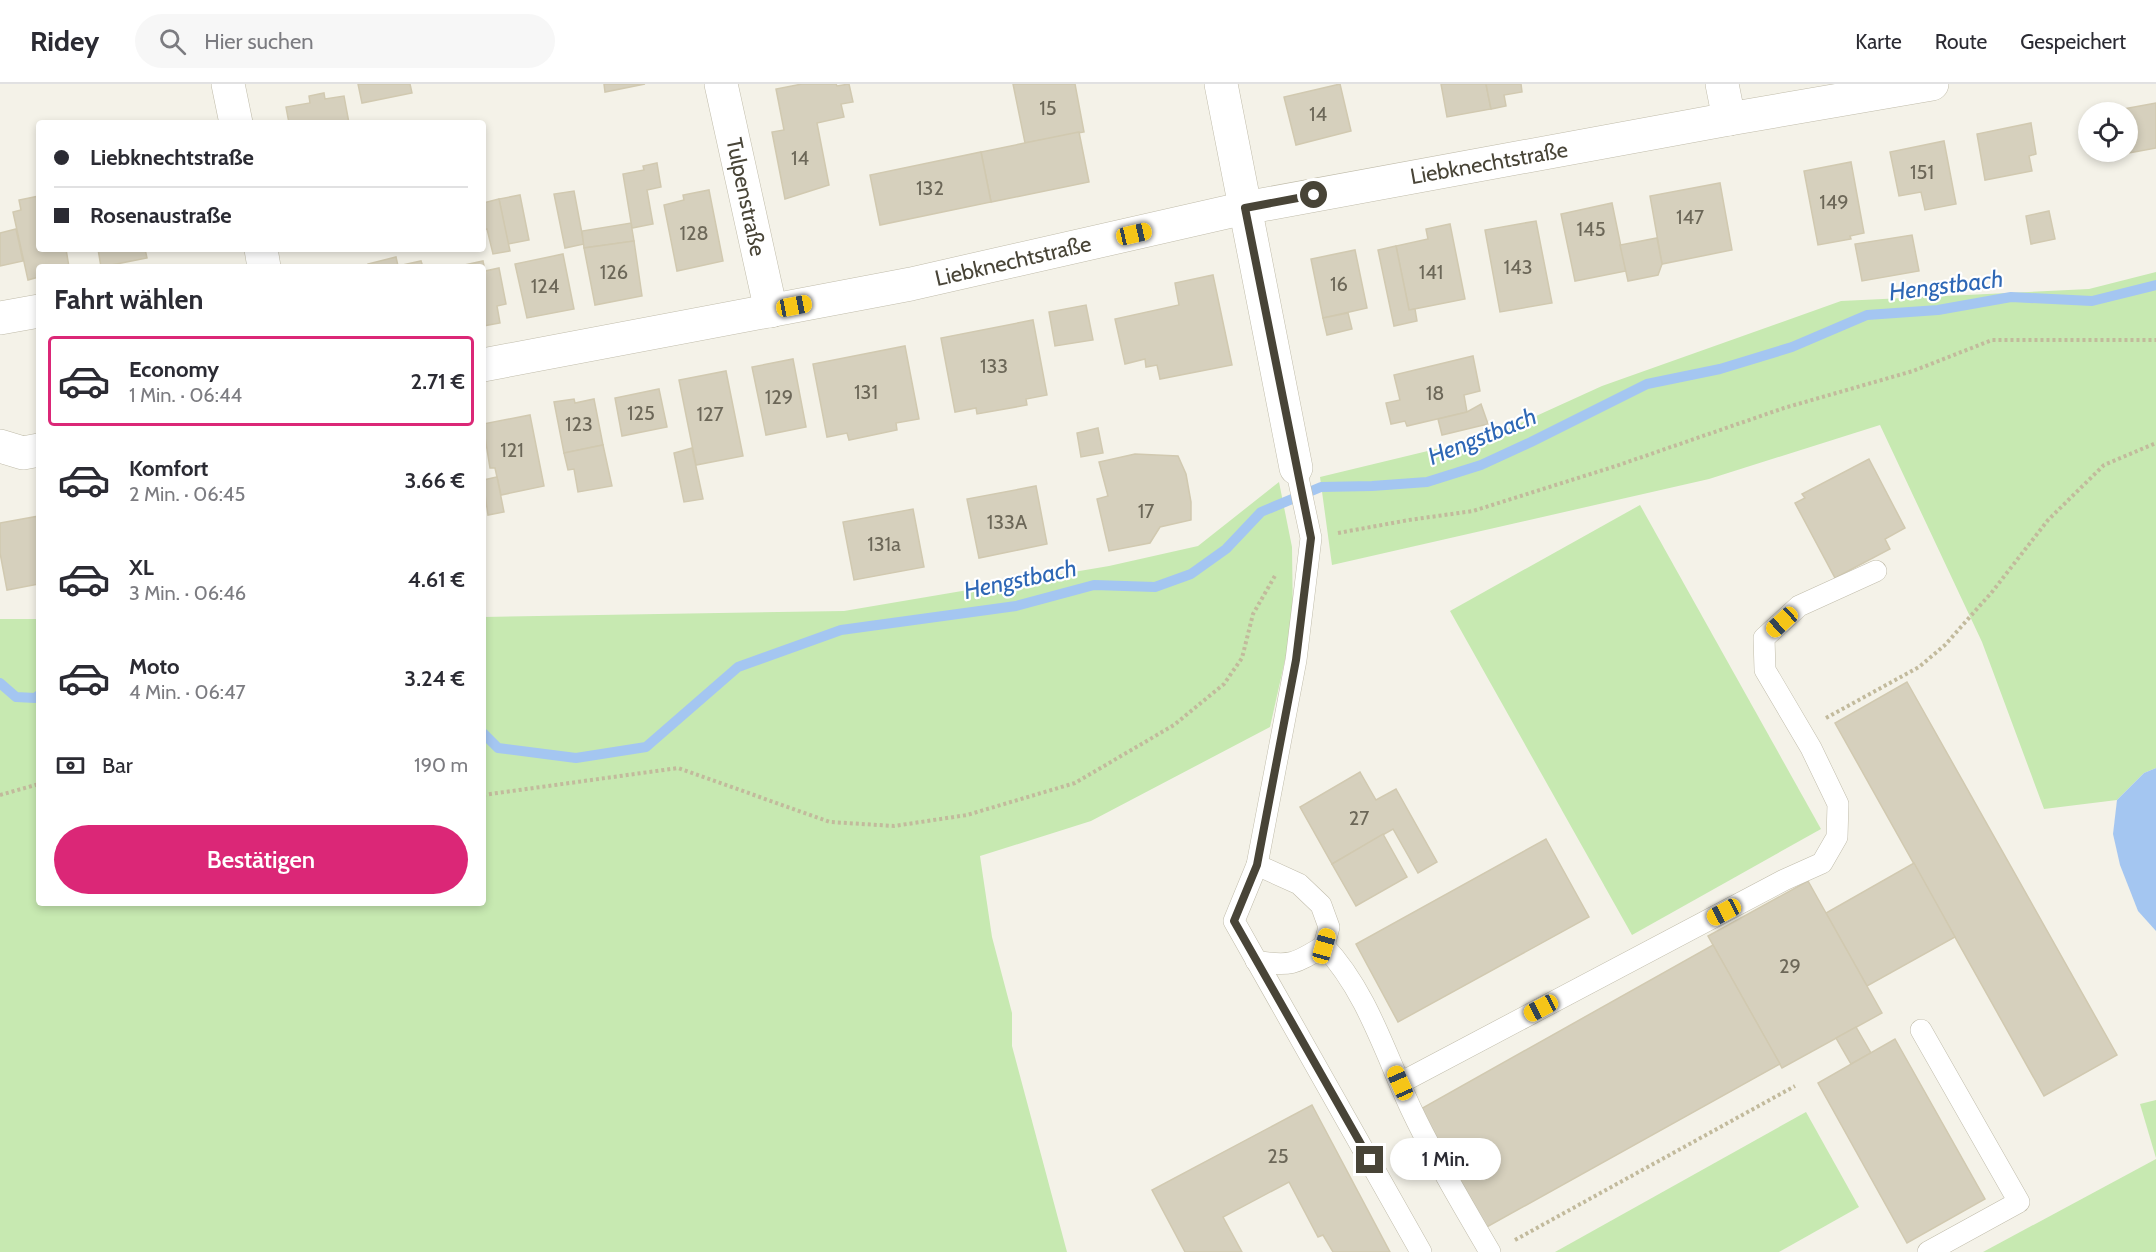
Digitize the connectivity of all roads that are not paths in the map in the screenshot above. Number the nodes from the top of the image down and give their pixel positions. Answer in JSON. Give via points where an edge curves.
{"nodes":[{"id":1,"x":228,"y":84,"type":"edge"},
{"id":2,"x":722,"y":84,"type":"edge"},
{"id":3,"x":1221,"y":84,"type":"edge"},
{"id":4,"x":1722,"y":84,"type":"edge"},
{"id":5,"x":1932,"y":84,"type":"edge"},
{"id":6,"x":1729,"y":119,"type":"junction"},
{"id":7,"x":235,"y":120,"type":"edge"},
{"id":8,"x":1245,"y":208,"type":"junction"},
{"id":9,"x":771,"y":311,"type":"junction"},
{"id":10,"x":36,"y":312,"type":"edge"},
{"id":11,"x":0,"y":318,"type":"edge"},
{"id":12,"x":486,"y":364,"type":"edge"},
{"id":13,"x":1296,"y":468,"type":"joint"},
{"id":14,"x":1876,"y":571,"type":"dead end"},
{"id":15,"x":1257,"y":865,"type":"junction"},
{"id":16,"x":1324,"y":946,"type":"junction"},
{"id":17,"x":1256,"y":961,"type":"junction"},
{"id":18,"x":1921,"y":1030,"type":"dead end"},
{"id":19,"x":1400,"y":1083,"type":"junction"},
{"id":20,"x":1421,"y":1252,"type":"edge"},
{"id":21,"x":1490,"y":1252,"type":"edge"},
{"id":22,"x":1928,"y":1252,"type":"edge"}],
"edges":[{"from":1,"to":7,"type":"street"},
{"from":2,"to":9,"type":"street","name":"Tulpenstraße"},
{"from":3,"to":8,"type":"street"},
{"from":4,"to":6,"type":"street"},
{"from":5,"to":6,"type":"street","name":"Liebknechtstraße"},
{"from":6,"to":8,"type":"street","name":"Liebknechtstraße"},
{"from":8,"to":9,"type":"street","name":"Liebknechtstraße","via":[[911,284]]},
{"from":8,"to":13,"type":"street"},
{"from":9,"to":12,"type":"street","name":"Liebknechtstraße"},
{"from":10,"to":11,"type":"street"},
{"from":13,"to":15,"type":"lane","via":[[1310,533],[1296,660]]},
{"from":14,"to":19,"type":"lane","via":[[1799,606],[1764,638],[1765,670],[1838,804],[1838,837],[1822,863]]},
{"from":15,"to":16,"type":"lane","via":[[1299,884],[1321,905],[1329,927]]},
{"from":15,"to":17,"type":"lane","via":[[1234,921]]},
{"from":16,"to":17,"type":"lane","via":[[1301,960],[1280,965]]},
{"from":16,"to":19,"type":"lane","via":[[1340,963],[1377,1030]]},
{"from":17,"to":20,"type":"lane"},
{"from":18,"to":22,"type":"lane","via":[[2019,1202]]},
{"from":19,"to":21,"type":"lane","via":[[1412,1113]]}]}
